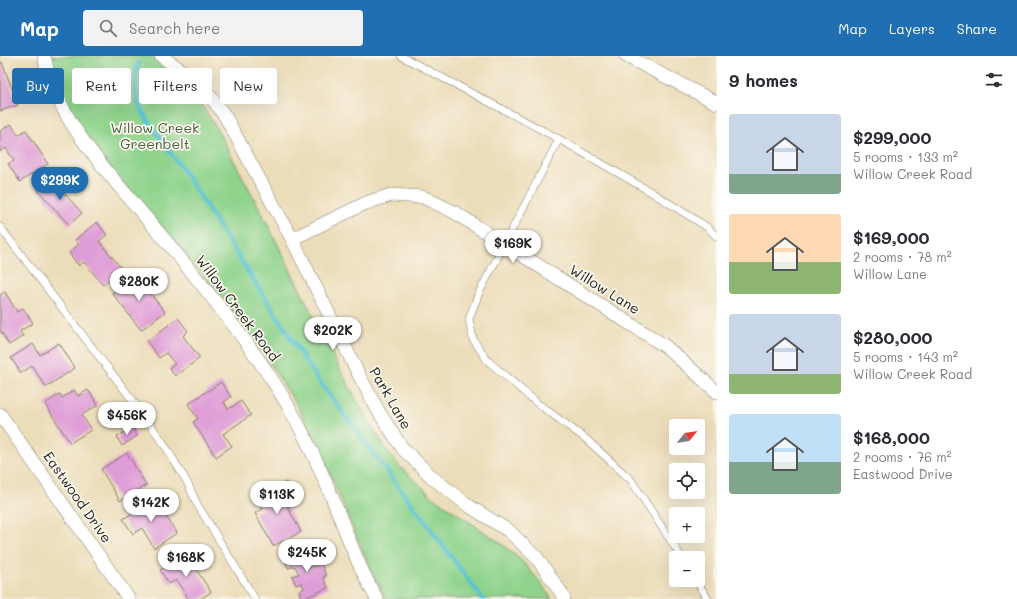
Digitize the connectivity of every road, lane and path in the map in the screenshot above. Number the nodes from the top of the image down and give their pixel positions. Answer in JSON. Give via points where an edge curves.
{"nodes":[{"id":1,"x":44,"y":56,"type":"edge"},
{"id":2,"x":161,"y":56,"type":"edge"},
{"id":3,"x":401,"y":56,"type":"edge"},
{"id":4,"x":626,"y":56,"type":"edge"},
{"id":5,"x":717,"y":103,"type":"edge"},
{"id":6,"x":559,"y":139,"type":"junction"},
{"id":7,"x":0,"y":227,"type":"edge"},
{"id":8,"x":717,"y":237,"type":"edge"},
{"id":9,"x":292,"y":239,"type":"junction"},
{"id":10,"x":505,"y":244,"type":"junction"},
{"id":11,"x":717,"y":392,"type":"edge"},
{"id":12,"x":0,"y":414,"type":"edge"},
{"id":13,"x":677,"y":551,"type":"edge"},
{"id":14,"x":700,"y":587,"type":"edge"},
{"id":15,"x":129,"y":599,"type":"edge"},
{"id":16,"x":255,"y":599,"type":"edge"},
{"id":17,"x":376,"y":599,"type":"edge"},
{"id":18,"x":564,"y":599,"type":"edge"},
{"id":19,"x":708,"y":599,"type":"edge"}],
"edges":[{"from":1,"to":17,"type":"street","name":"Willow Creek Road","via":[[58,98],[75,130],[213,298],[241,334],[278,390],[309,444],[356,559]]},
{"from":2,"to":9,"type":"street","name":"Park Lane","via":[[189,76],[210,96],[225,116]]},
{"from":3,"to":6,"type":"lane"},
{"from":4,"to":5,"type":"street"},
{"from":6,"to":8,"type":"lane","via":[[652,192],[707,227]]},
{"from":6,"to":10,"type":"lane"},
{"from":7,"to":16,"type":"lane","via":[[164,444]]},
{"from":9,"to":10,"type":"street","name":"Willow Lane","via":[[366,203],[391,195],[423,197],[454,212]]},
{"from":9,"to":18,"type":"street","name":"Park Lane","via":[[361,379],[403,449],[434,479],[509,531],[537,558]]},
{"from":10,"to":11,"type":"street","name":"Willow Lane","via":[[665,346]]},
{"from":10,"to":13,"type":"lane","via":[[478,295],[469,319],[473,340],[487,360],[537,402],[586,438],[631,480]]},
{"from":12,"to":15,"type":"street","name":"Eastwood Drive"},
{"from":14,"to":19,"type":"lane"}]}
